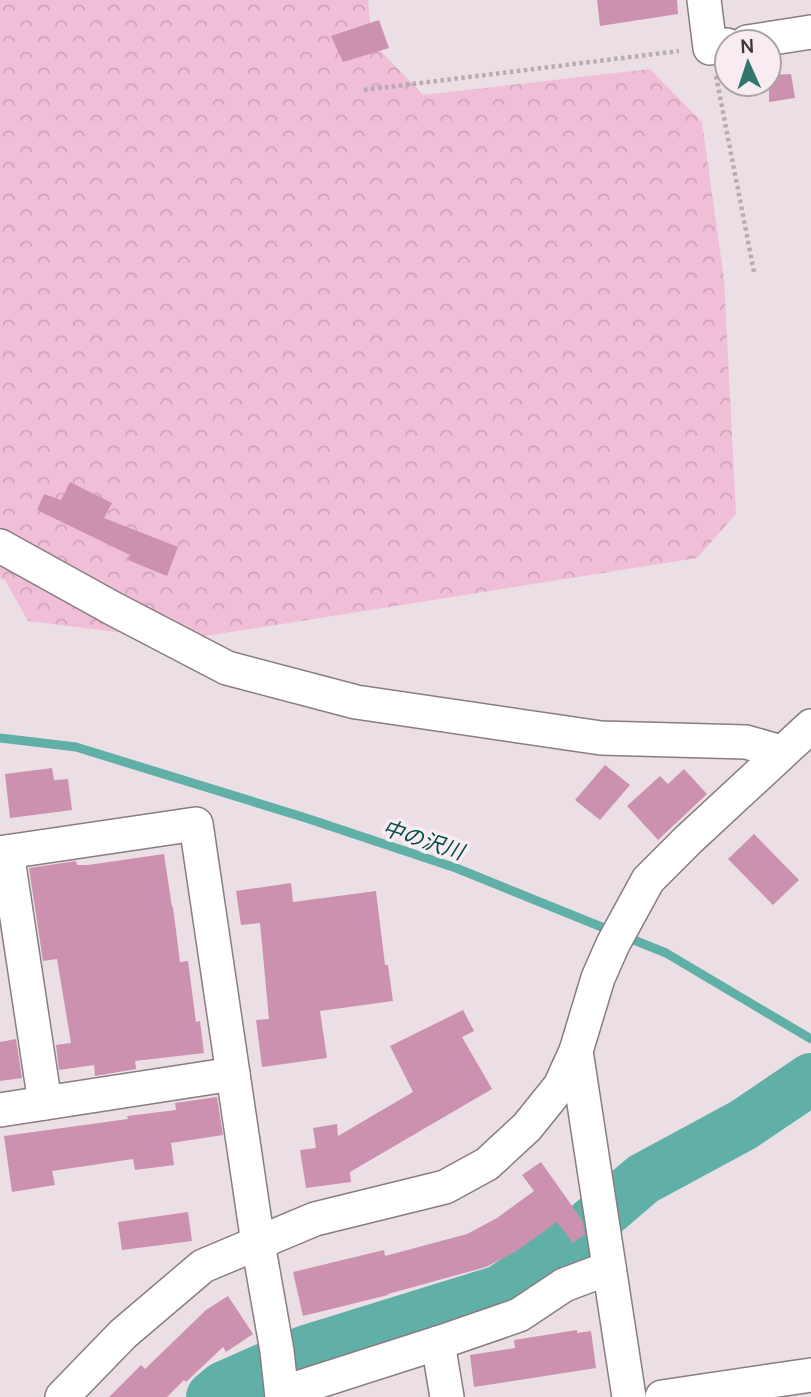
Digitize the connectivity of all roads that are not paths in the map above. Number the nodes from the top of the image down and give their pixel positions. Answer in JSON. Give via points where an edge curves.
{"nodes":[{"id":1,"x":704,"y":0,"type":"edge"},
{"id":2,"x":713,"y":28,"type":"edge"},
{"id":3,"x":811,"y":32,"type":"edge"},
{"id":4,"x":783,"y":36,"type":"edge"},
{"id":5,"x":0,"y":546,"type":"edge"},
{"id":6,"x":811,"y":726,"type":"edge"},
{"id":7,"x":781,"y":752,"type":"junction"},
{"id":8,"x":4,"y":853,"type":"edge"},
{"id":9,"x":576,"y":1051,"type":"junction"},
{"id":10,"x":233,"y":1074,"type":"junction"},
{"id":11,"x":45,"y":1103,"type":"junction"},
{"id":12,"x":0,"y":1110,"type":"edge"},
{"id":13,"x":258,"y":1243,"type":"junction"},
{"id":14,"x":607,"y":1257,"type":"junction"},
{"id":15,"x":438,"y":1343,"type":"junction"},
{"id":16,"x":811,"y":1375,"type":"edge"},
{"id":17,"x":280,"y":1380,"type":"edge"},
{"id":18,"x":62,"y":1397,"type":"edge"},
{"id":19,"x":447,"y":1397,"type":"edge"},
{"id":20,"x":629,"y":1397,"type":"edge"},
{"id":21,"x":662,"y":1397,"type":"edge"}],
"edges":[{"from":1,"to":2,"type":"street"},
{"from":3,"to":4,"type":"street"},
{"from":5,"to":7,"type":"street","via":[[227,668],[356,702],[601,738],[746,742]]},
{"from":6,"to":7,"type":"street"},
{"from":7,"to":9,"type":"street","via":[[648,880],[598,978]]},
{"from":8,"to":10,"type":"street","via":[[196,824]]},
{"from":8,"to":11,"type":"street"},
{"from":9,"to":13,"type":"street","via":[[560,1086],[527,1127],[487,1164],[445,1187],[315,1220]]},
{"from":9,"to":14,"type":"street"},
{"from":10,"to":11,"type":"street"},
{"from":10,"to":13,"type":"street"},
{"from":11,"to":12,"type":"street"},
{"from":13,"to":17,"type":"street"},
{"from":13,"to":18,"type":"street","via":[[203,1266],[123,1334]]},
{"from":14,"to":15,"type":"street","via":[[519,1315]]},
{"from":14,"to":20,"type":"street"},
{"from":15,"to":17,"type":"street"},
{"from":15,"to":19,"type":"street"},
{"from":16,"to":21,"type":"street"}]}
